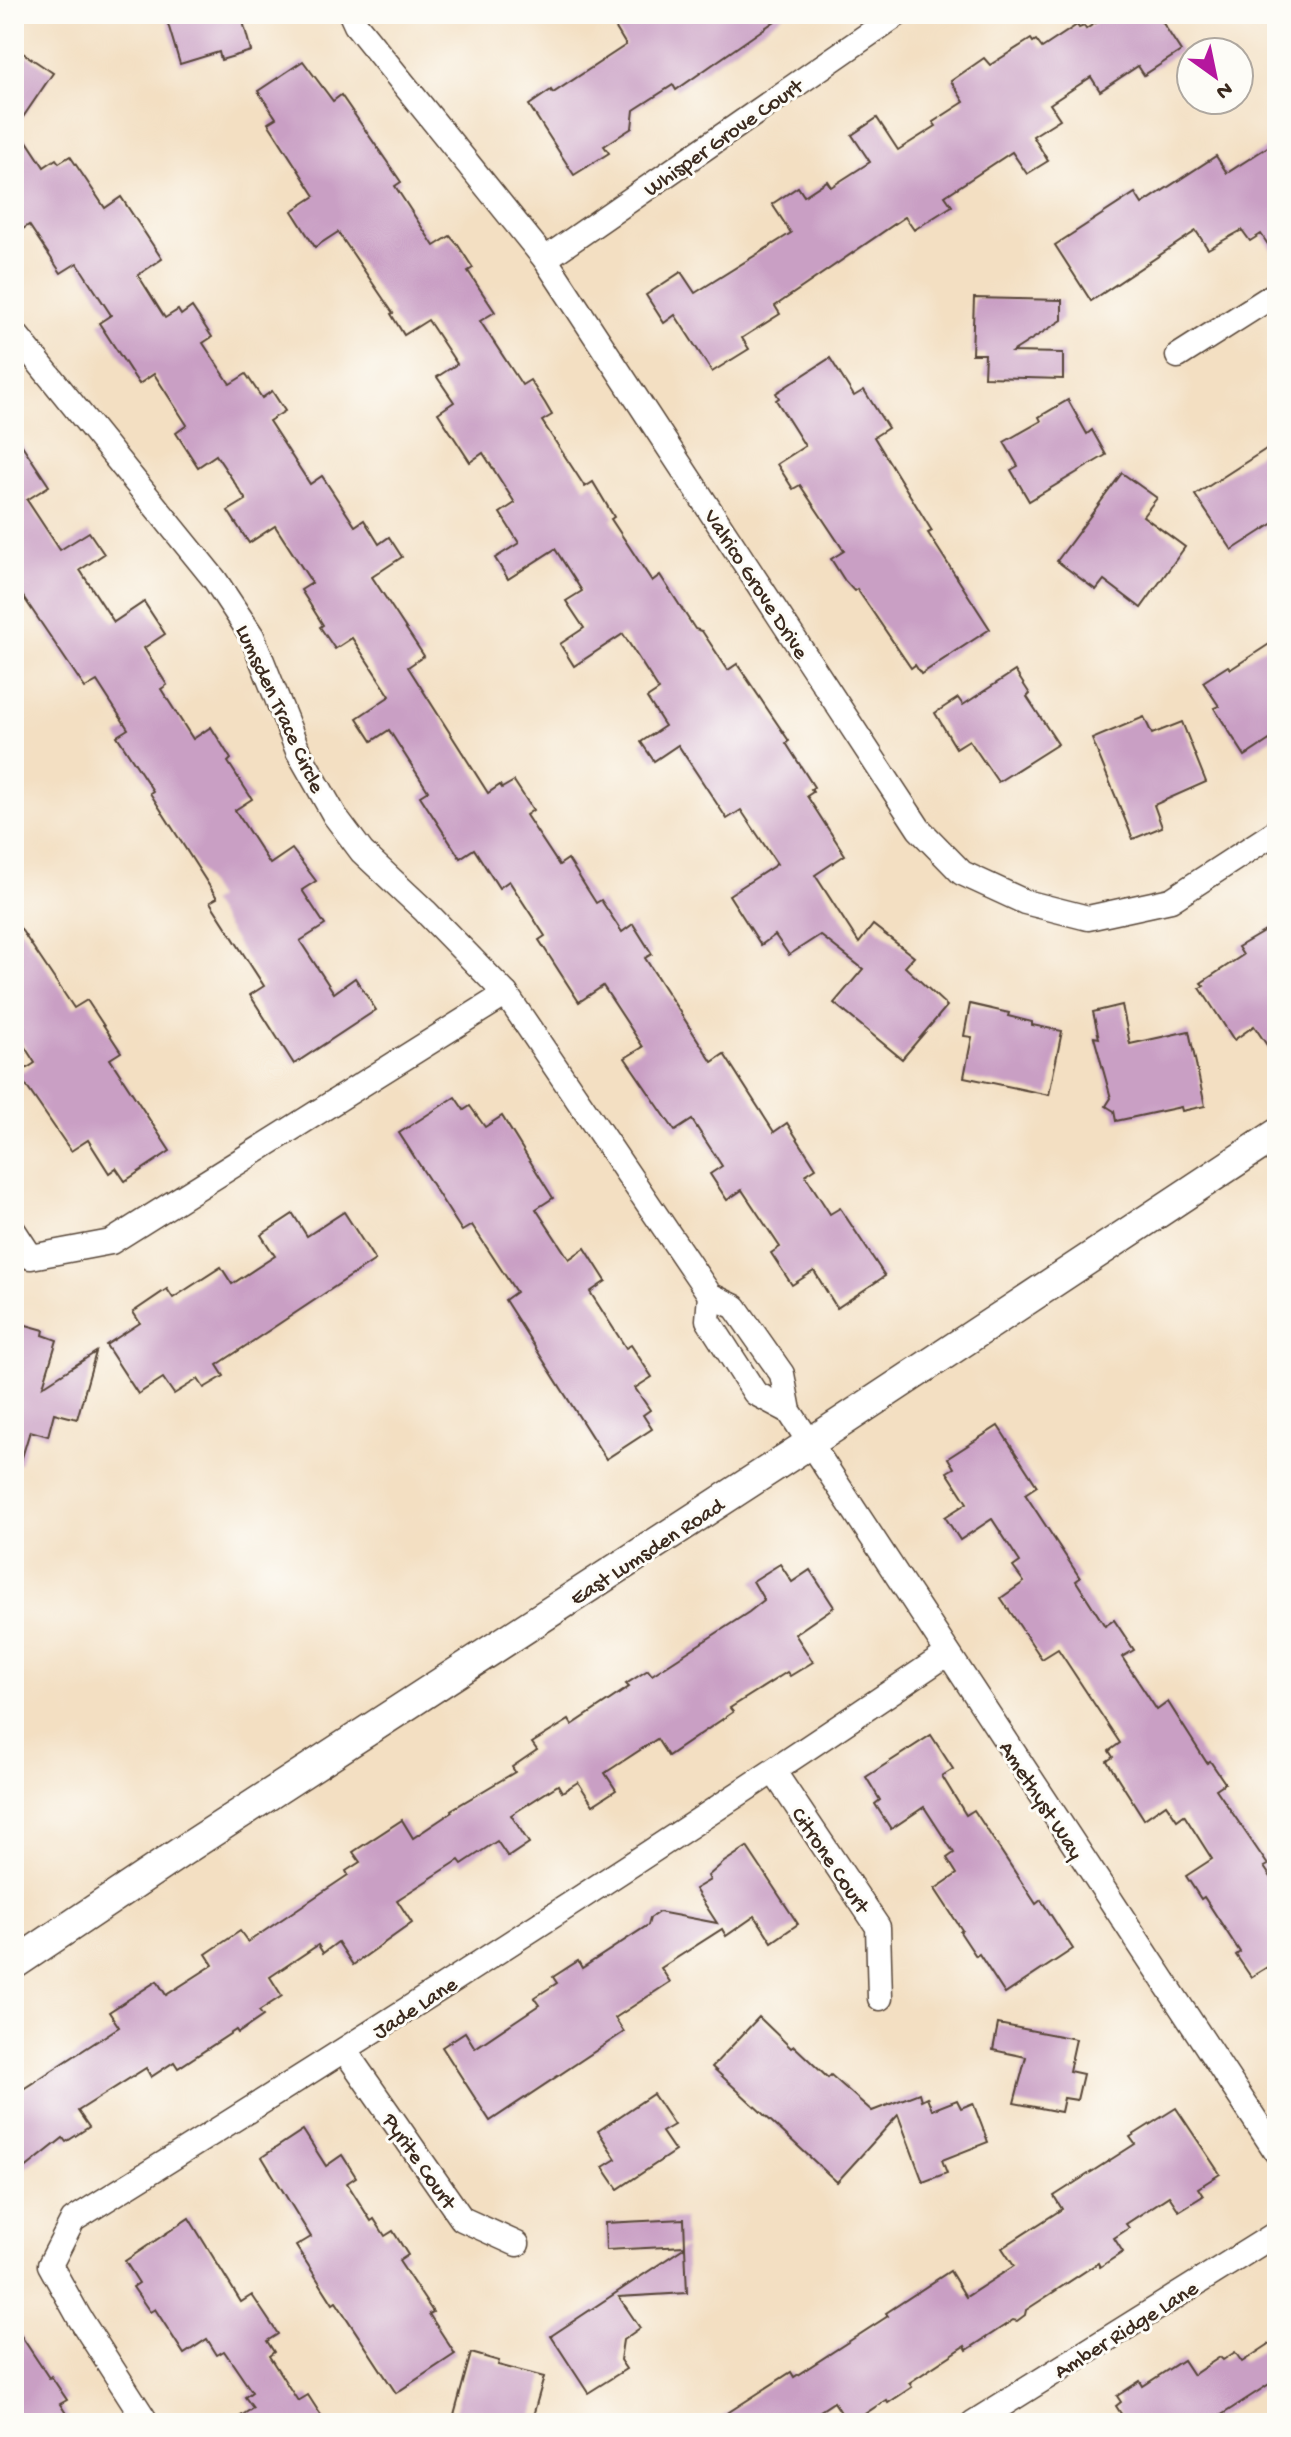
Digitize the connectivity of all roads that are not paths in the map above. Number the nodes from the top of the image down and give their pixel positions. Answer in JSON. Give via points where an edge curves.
{"nodes":[{"id":1,"x":351,"y":14,"type":"edge"},
{"id":2,"x":898,"y":14,"type":"edge"},
{"id":3,"x":545,"y":259,"type":"junction"},
{"id":4,"x":1277,"y":293,"type":"edge"},
{"id":5,"x":14,"y":332,"type":"edge"},
{"id":6,"x":1178,"y":356,"type":"dead end"},
{"id":7,"x":1277,"y":831,"type":"edge"},
{"id":8,"x":506,"y":994,"type":"junction"},
{"id":9,"x":1277,"y":1134,"type":"edge"},
{"id":10,"x":14,"y":1231,"type":"edge"},
{"id":11,"x":710,"y":1295,"type":"junction"},
{"id":12,"x":789,"y":1411,"type":"junction"},
{"id":13,"x":810,"y":1443,"type":"junction"},
{"id":14,"x":947,"y":1654,"type":"junction"},
{"id":15,"x":774,"y":1772,"type":"junction"},
{"id":16,"x":14,"y":1964,"type":"edge"},
{"id":17,"x":880,"y":1998,"type":"dead end"},
{"id":18,"x":345,"y":2051,"type":"junction"},
{"id":19,"x":1277,"y":2153,"type":"edge"},
{"id":20,"x":1277,"y":2233,"type":"edge"},
{"id":21,"x":517,"y":2244,"type":"dead end"},
{"id":22,"x":147,"y":2423,"type":"edge"},
{"id":23,"x":973,"y":2423,"type":"edge"}],
"edges":[{"from":1,"to":3,"type":"street","name":"Valrico Grove Drive"},
{"from":2,"to":3,"type":"street","name":"Whisper Grove Court"},
{"from":3,"to":7,"type":"street","name":"Valrico Grove Drive","via":[[919,829],[962,873],[1025,902],[1088,918],[1171,900]]},
{"from":4,"to":6,"type":"street"},
{"from":5,"to":8,"type":"street","name":"Lumsden Trace Circle","via":[[215,580],[252,636],[298,751],[335,816],[362,852]]},
{"from":8,"to":10,"type":"street","via":[[111,1242],[31,1257]]},
{"from":8,"to":11,"type":"street","name":"Lumsden Trace Circle"},
{"from":9,"to":13,"type":"street","name":"East Lumsden Road"},
{"from":11,"to":12,"type":"street","name":"Lumsden Trace Circle","via":[[735,1307],[782,1374]]},
{"from":11,"to":12,"type":"street","name":"Lumsden Trace Circle","via":[[708,1320],[755,1393]]},
{"from":12,"to":13,"type":"street","name":"Lumsden Trace Circle"},
{"from":13,"to":14,"type":"street","name":"Amethyst Way"},
{"from":13,"to":16,"type":"street","name":"East Lumsden Road"},
{"from":14,"to":15,"type":"street","name":"Jade Lane"},
{"from":14,"to":19,"type":"street","name":"Amethyst Way"},
{"from":15,"to":17,"type":"street","name":"Citrone Court","via":[[878,1927]]},
{"from":15,"to":18,"type":"street","name":"Jade Lane"},
{"from":18,"to":21,"type":"street","name":"Pyrite Court","via":[[462,2219]]},
{"from":18,"to":22,"type":"street","name":"Jade Lane","via":[[73,2220],[50,2265]]},
{"from":20,"to":23,"type":"street","name":"Amber Ridge Lane"}]}
